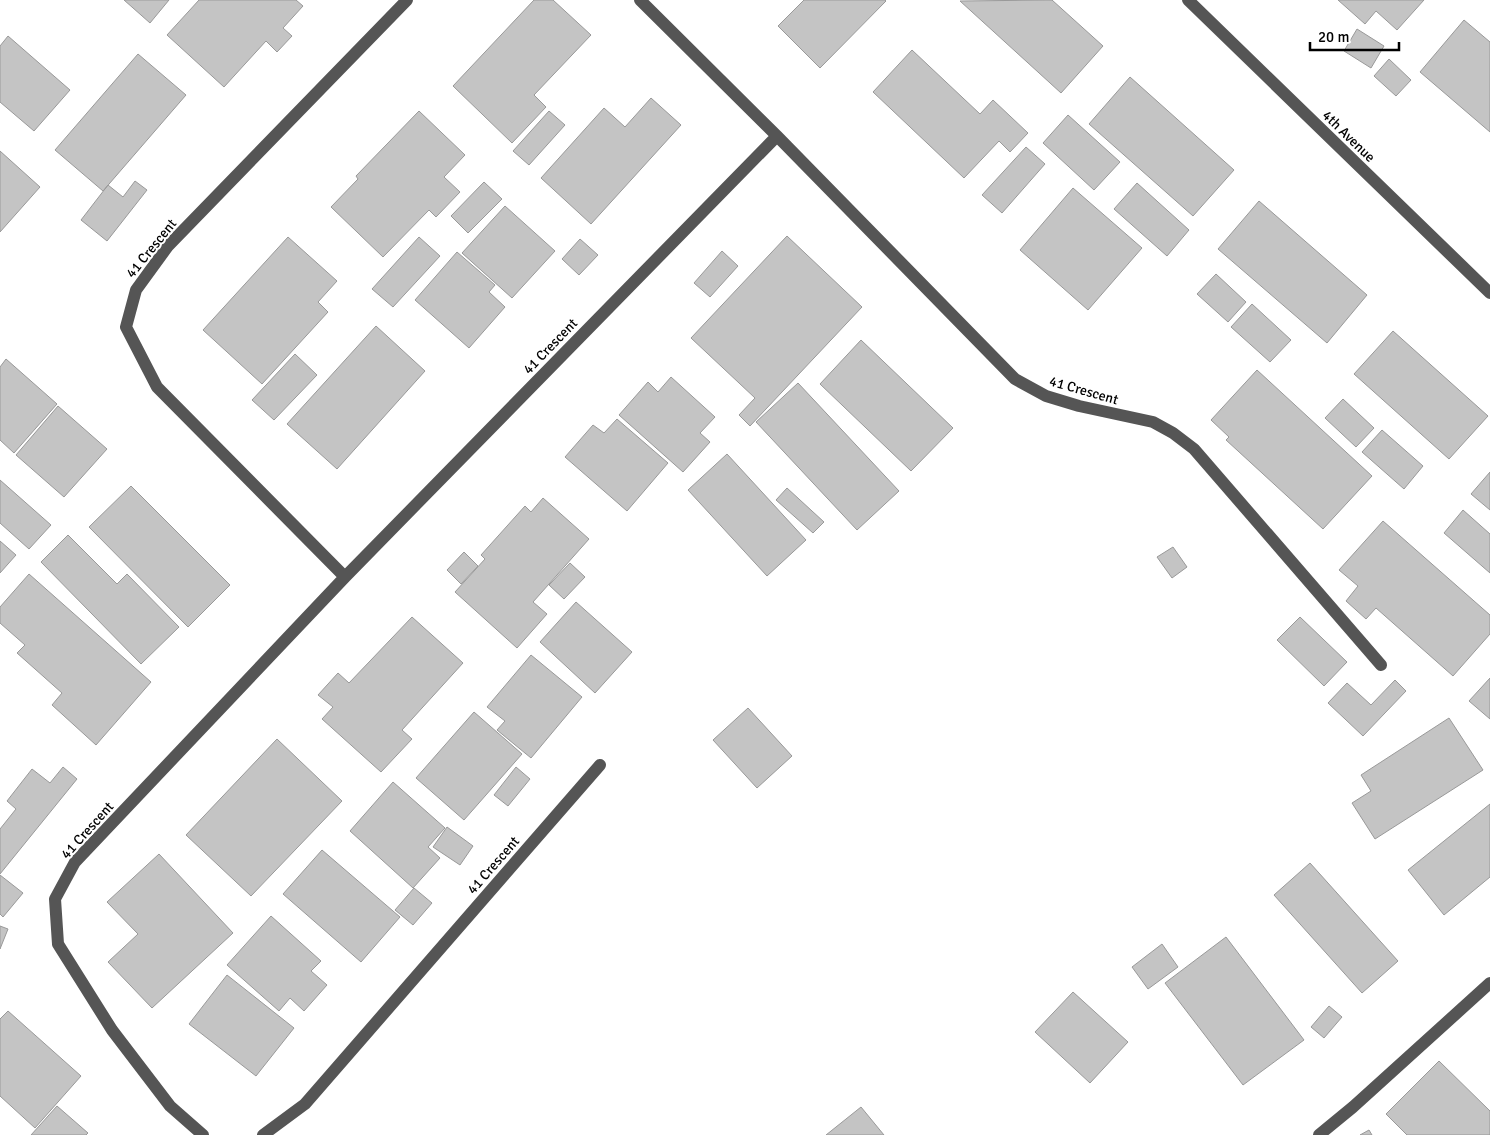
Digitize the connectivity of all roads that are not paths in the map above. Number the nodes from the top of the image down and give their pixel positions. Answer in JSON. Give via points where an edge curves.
{"nodes":[{"id":1,"x":407,"y":0,"type":"edge"},
{"id":2,"x":640,"y":0,"type":"edge"},
{"id":3,"x":1188,"y":0,"type":"edge"},
{"id":4,"x":777,"y":136,"type":"junction"},
{"id":5,"x":1490,"y":293,"type":"edge"},
{"id":6,"x":345,"y":577,"type":"junction"},
{"id":7,"x":1381,"y":665,"type":"dead end"},
{"id":8,"x":600,"y":765,"type":"dead end"},
{"id":9,"x":1490,"y":983,"type":"edge"},
{"id":10,"x":203,"y":1135,"type":"edge"},
{"id":11,"x":263,"y":1135,"type":"edge"},
{"id":12,"x":1319,"y":1135,"type":"edge"}],
"edges":[{"from":1,"to":6,"type":"street","name":"41 Crescent","via":[[168,246],[136,290],[126,327],[157,387]]},
{"from":2,"to":4,"type":"street","name":"41 Crescent"},
{"from":3,"to":5,"type":"street","name":"4th Avenue"},
{"from":4,"to":6,"type":"street","name":"41 Crescent"},
{"from":4,"to":7,"type":"street","name":"41 Crescent","via":[[1015,379],[1046,396],[1153,422],[1194,449]]},
{"from":6,"to":10,"type":"street","name":"41 Crescent","via":[[75,862],[55,899],[58,944],[112,1030],[170,1106]]},
{"from":8,"to":11,"type":"street","name":"41 Crescent","via":[[305,1104]]},
{"from":9,"to":12,"type":"street"}]}
